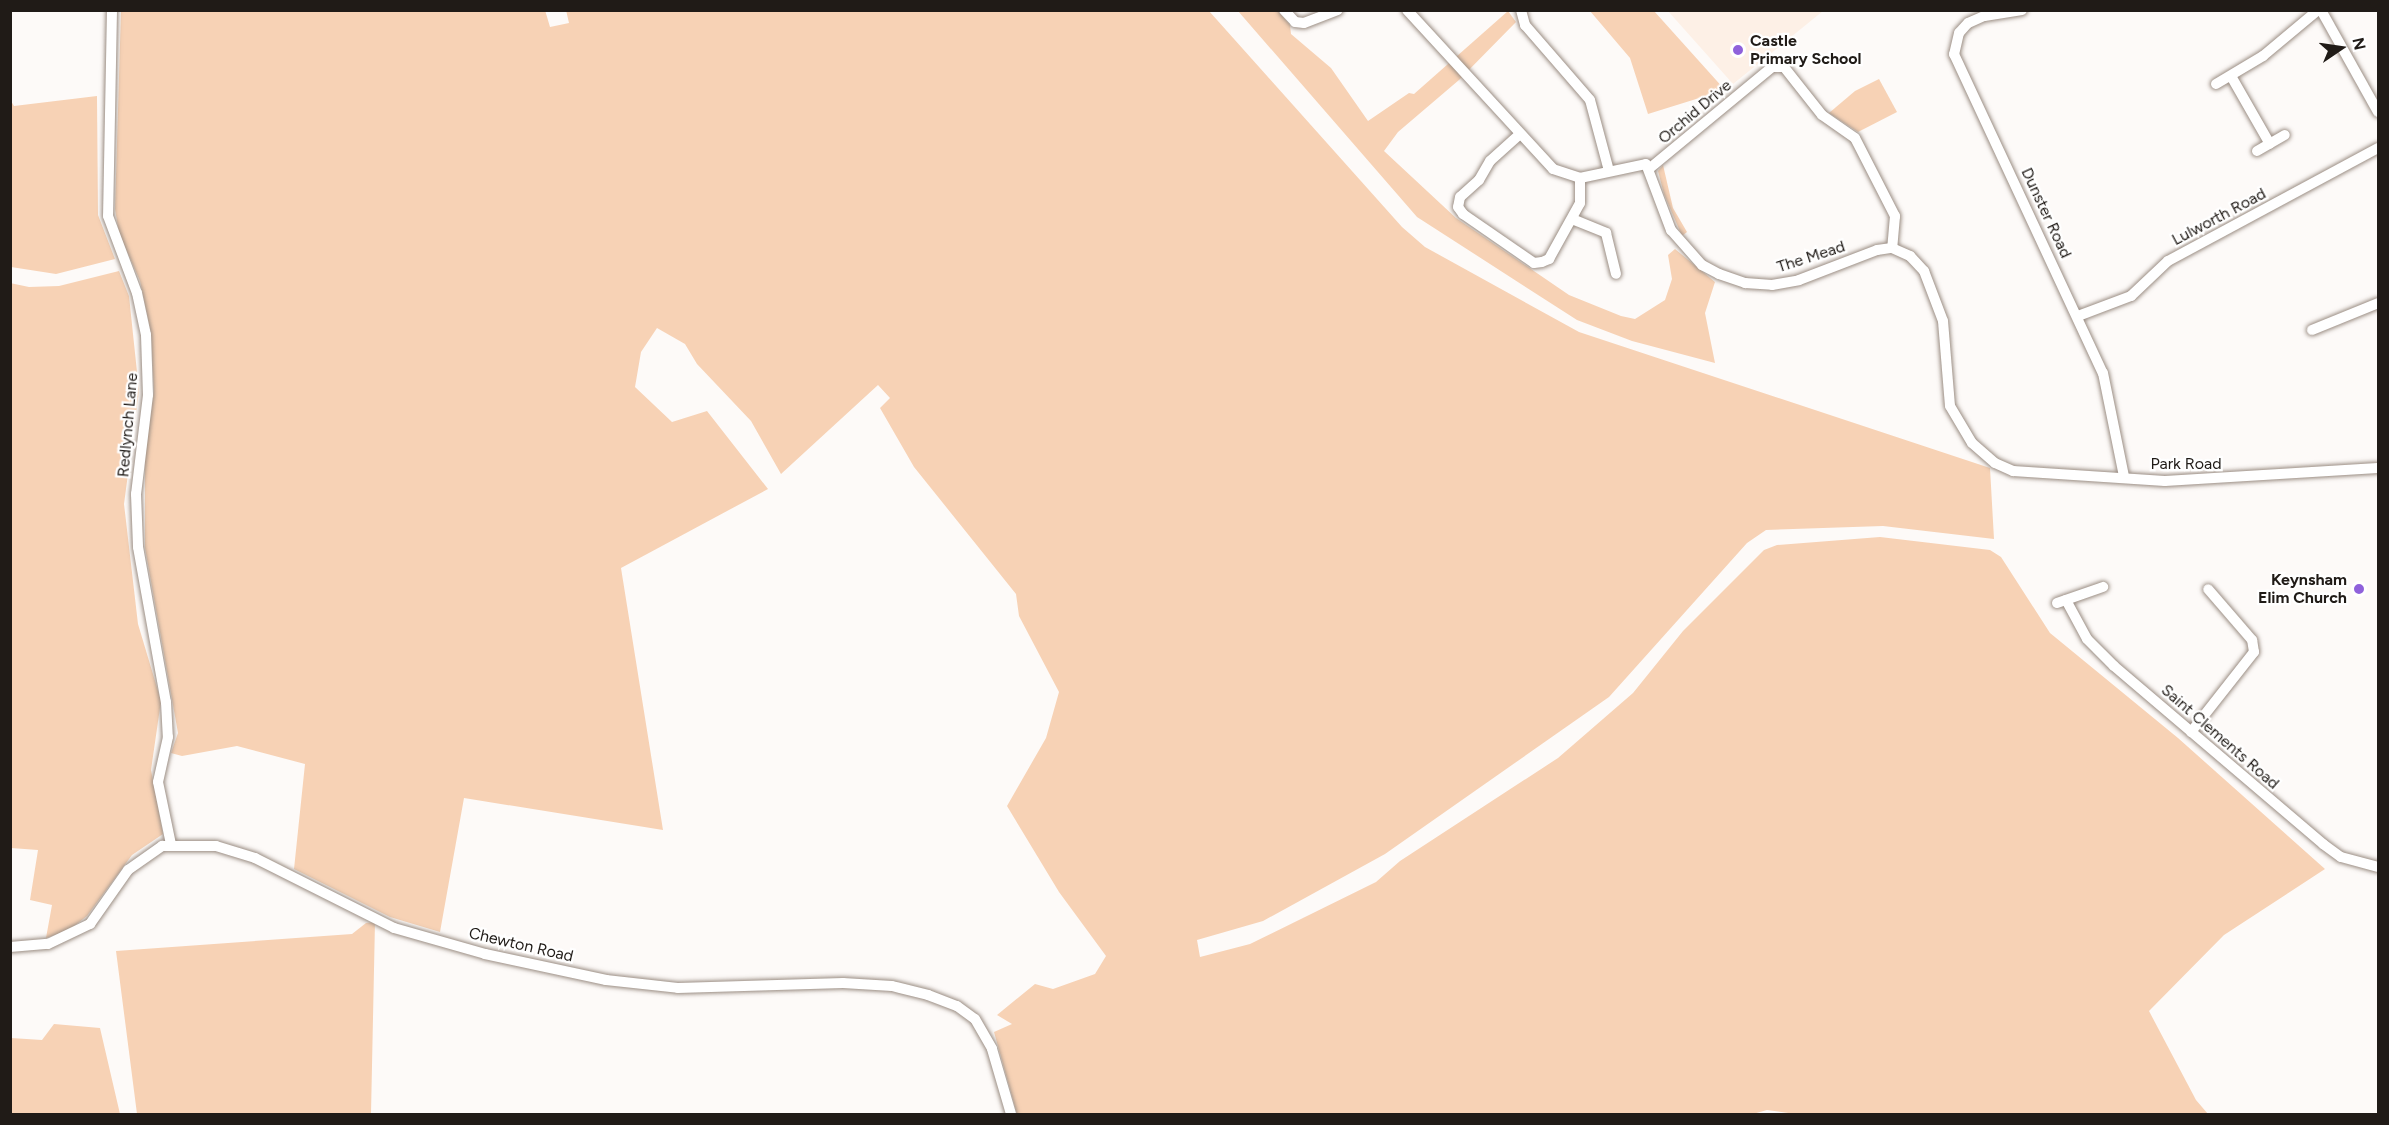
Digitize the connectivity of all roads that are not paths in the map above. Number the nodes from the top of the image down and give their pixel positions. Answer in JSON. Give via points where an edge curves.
{"nodes":[{"id":1,"x":112,"y":10,"type":"edge"},
{"id":2,"x":1284,"y":10,"type":"edge"},
{"id":3,"x":1338,"y":10,"type":"edge"},
{"id":4,"x":1407,"y":10,"type":"edge"},
{"id":5,"x":1521,"y":10,"type":"edge"},
{"id":6,"x":2022,"y":10,"type":"edge"},
{"id":7,"x":2320,"y":10,"type":"edge"},
{"id":8,"x":2231,"y":76,"type":"junction"},
{"id":9,"x":2216,"y":84,"type":"dead end"},
{"id":10,"x":2379,"y":112,"type":"edge"},
{"id":11,"x":1520,"y":134,"type":"junction"},
{"id":12,"x":2285,"y":135,"type":"dead end"},
{"id":13,"x":2270,"y":144,"type":"junction"},
{"id":14,"x":2379,"y":148,"type":"edge"},
{"id":15,"x":2257,"y":151,"type":"dead end"},
{"id":16,"x":1650,"y":168,"type":"junction"},
{"id":17,"x":1609,"y":171,"type":"junction"},
{"id":18,"x":1580,"y":178,"type":"junction"},
{"id":19,"x":1572,"y":219,"type":"junction"},
{"id":20,"x":1892,"y":248,"type":"junction"},
{"id":21,"x":1616,"y":274,"type":"dead end"},
{"id":22,"x":2379,"y":303,"type":"edge"},
{"id":23,"x":2078,"y":316,"type":"junction"},
{"id":24,"x":2312,"y":330,"type":"dead end"},
{"id":25,"x":2379,"y":468,"type":"edge"},
{"id":26,"x":2124,"y":476,"type":"junction"},
{"id":27,"x":2103,"y":587,"type":"dead end"},
{"id":28,"x":2208,"y":589,"type":"dead end"},
{"id":29,"x":2191,"y":732,"type":"junction"},
{"id":30,"x":171,"y":844,"type":"junction"},
{"id":31,"x":2379,"y":867,"type":"edge"},
{"id":32,"x":10,"y":947,"type":"edge"},
{"id":33,"x":1011,"y":1114,"type":"edge"}],
"edges":[{"from":1,"to":30,"type":"street","name":"Redlynch Lane","via":[[108,216],[137,293],[146,335],[148,395],[136,494],[138,546],[166,702],[168,737],[158,782]]},
{"from":2,"to":3,"type":"street","via":[[1295,22],[1304,23]]},
{"from":4,"to":11,"type":"street"},
{"from":5,"to":17,"type":"street","via":[[1525,25],[1590,100]]},
{"from":6,"to":23,"type":"street","name":"Dunster Road","via":[[1984,16],[1968,23],[1959,33],[1954,54]]},
{"from":7,"to":8,"type":"street"},
{"from":7,"to":10,"type":"street"},
{"from":8,"to":9,"type":"street"},
{"from":8,"to":13,"type":"street"},
{"from":11,"to":18,"type":"street","via":[[1553,170]]},
{"from":11,"to":19,"type":"street","via":[[1490,161],[1479,180],[1460,197],[1458,207],[1534,263],[1549,259]]},
{"from":12,"to":13,"type":"street"},
{"from":13,"to":15,"type":"street"},
{"from":14,"to":23,"type":"street","name":"Lulworth Road","via":[[2168,261],[2131,296]]},
{"from":16,"to":17,"type":"street","via":[[1642,164]]},
{"from":16,"to":20,"type":"street","name":"The Mead","via":[[1671,230],[1686,250],[1702,265],[1745,283],[1785,284]]},
{"from":16,"to":20,"type":"street","name":"Orchid Drive","via":[[1772,67],[1784,67],[1822,115],[1855,138],[1895,216]]},
{"from":17,"to":18,"type":"street"},
{"from":18,"to":19,"type":"street","via":[[1580,203]]},
{"from":19,"to":21,"type":"street","via":[[1606,233]]},
{"from":20,"to":26,"type":"street","name":"Park Road","via":[[1918,263],[1936,294],[1943,321],[1950,406],[1972,444],[1995,463],[2013,471]]},
{"from":22,"to":24,"type":"street"},
{"from":23,"to":26,"type":"street","name":"Dunster Road","via":[[2103,373]]},
{"from":25,"to":26,"type":"street","name":"Park Road","via":[[2165,481]]},
{"from":27,"to":29,"type":"street","name":"Saint Clements Road","via":[[2062,601],[2087,639]]},
{"from":28,"to":29,"type":"street","via":[[2252,640],[2254,652]]},
{"from":29,"to":31,"type":"street","name":"Saint Clements Road","via":[[2341,857]]},
{"from":30,"to":32,"type":"street","name":"Chewton Road","via":[[142,857],[128,870],[99,914],[75,934],[48,944]]},
{"from":30,"to":33,"type":"street","name":"Chewton Road","via":[[216,846],[255,858],[394,928],[485,954],[606,980],[678,988],[853,984],[892,986],[928,995],[957,1006],[975,1019],[992,1049]]}]}
